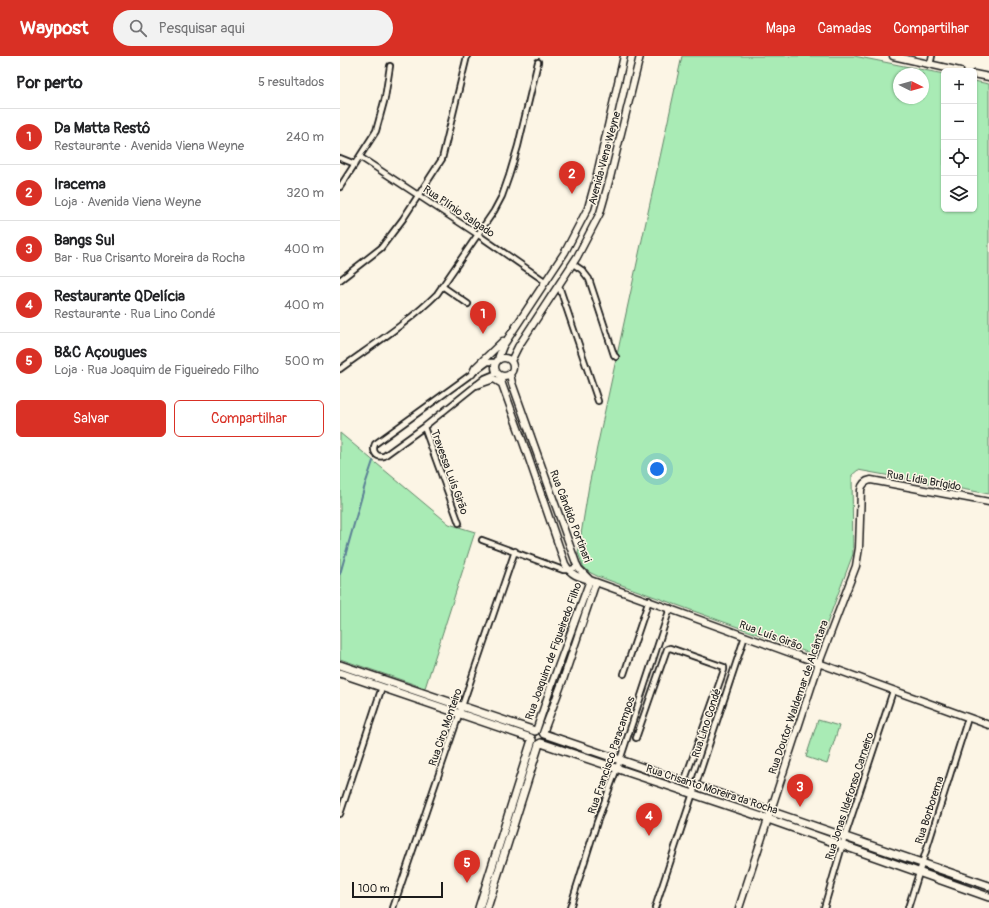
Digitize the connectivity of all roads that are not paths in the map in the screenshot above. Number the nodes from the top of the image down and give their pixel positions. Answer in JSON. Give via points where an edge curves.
{"nodes":[{"id":1,"x":467,"y":56,"type":"edge"},
{"id":2,"x":624,"y":56,"type":"edge"},
{"id":3,"x":640,"y":56,"type":"edge"},
{"id":4,"x":893,"y":56,"type":"edge"},
{"id":5,"x":932,"y":56,"type":"edge"},
{"id":6,"x":538,"y":62,"type":"dead end"},
{"id":7,"x":930,"y":65,"type":"junction"},
{"id":8,"x":390,"y":66,"type":"dead end"},
{"id":9,"x":945,"y":68,"type":"edge"},
{"id":10,"x":977,"y":75,"type":"edge"},
{"id":11,"x":989,"y":77,"type":"edge"},
{"id":12,"x":360,"y":157,"type":"junction"},
{"id":13,"x":340,"y":158,"type":"edge"},
{"id":14,"x":355,"y":164,"type":"junction"},
{"id":15,"x":340,"y":187,"type":"edge"},
{"id":16,"x":419,"y":195,"type":"junction"},
{"id":17,"x":477,"y":234,"type":"junction"},
{"id":18,"x":575,"y":234,"type":"junction"},
{"id":19,"x":588,"y":238,"type":"junction"},
{"id":20,"x":567,"y":250,"type":"junction"},
{"id":21,"x":577,"y":257,"type":"junction"},
{"id":22,"x":573,"y":264,"type":"junction"},
{"id":23,"x":340,"y":280,"type":"edge"},
{"id":24,"x":546,"y":282,"type":"junction"},
{"id":25,"x":442,"y":286,"type":"junction"},
{"id":26,"x":559,"y":286,"type":"junction"},
{"id":27,"x":468,"y":304,"type":"dead end"},
{"id":28,"x":508,"y":339,"type":"junction"},
{"id":29,"x":616,"y":357,"type":"dead end"},
{"id":30,"x":497,"y":361,"type":"junction"},
{"id":31,"x":511,"y":361,"type":"junction"},
{"id":32,"x":340,"y":369,"type":"edge"},
{"id":33,"x":472,"y":374,"type":"junction"},
{"id":34,"x":499,"y":374,"type":"junction"},
{"id":35,"x":510,"y":374,"type":"junction"},
{"id":36,"x":502,"y":384,"type":"junction"},
{"id":37,"x":477,"y":385,"type":"junction"},
{"id":38,"x":598,"y":402,"type":"dead end"},
{"id":39,"x":424,"y":427,"type":"junction"},
{"id":40,"x":537,"y":453,"type":"junction"},
{"id":41,"x":528,"y":456,"type":"junction"},
{"id":42,"x":861,"y":490,"type":"joint"},
{"id":43,"x":989,"y":502,"type":"edge"},
{"id":44,"x":459,"y":523,"type":"dead end"},
{"id":45,"x":482,"y":540,"type":"dead end"},
{"id":46,"x":515,"y":551,"type":"junction"},
{"id":47,"x":578,"y":567,"type":"junction"},
{"id":48,"x":568,"y":570,"type":"junction"},
{"id":49,"x":593,"y":581,"type":"junction"},
{"id":50,"x":649,"y":600,"type":"junction"},
{"id":51,"x":670,"y":608,"type":"junction"},
{"id":52,"x":745,"y":636,"type":"junction"},
{"id":53,"x":818,"y":663,"type":"junction"},
{"id":54,"x":340,"y":665,"type":"edge"},
{"id":55,"x":340,"y":674,"type":"edge"},
{"id":56,"x":624,"y":674,"type":"dead end"},
{"id":57,"x":383,"y":684,"type":"junction"},
{"id":58,"x":893,"y":691,"type":"junction"},
{"id":59,"x":462,"y":706,"type":"junction"},
{"id":60,"x":459,"y":714,"type":"junction"},
{"id":61,"x":968,"y":718,"type":"junction"},
{"id":62,"x":989,"y":725,"type":"edge"},
{"id":63,"x":540,"y":732,"type":"junction"},
{"id":64,"x":636,"y":738,"type":"dead end"},
{"id":65,"x":532,"y":739,"type":"junction"},
{"id":66,"x":540,"y":743,"type":"junction"},
{"id":67,"x":620,"y":760,"type":"junction"},
{"id":68,"x":617,"y":769,"type":"junction"},
{"id":69,"x":684,"y":782,"type":"junction"},
{"id":70,"x":695,"y":786,"type":"junction"},
{"id":71,"x":693,"y":794,"type":"junction"},
{"id":72,"x":771,"y":811,"type":"junction"},
{"id":73,"x":340,"y":814,"type":"edge"},
{"id":74,"x":768,"y":819,"type":"junction"},
{"id":75,"x":507,"y":832,"type":"junction"},
{"id":76,"x":845,"y":836,"type":"junction"},
{"id":77,"x":842,"y":844,"type":"junction"},
{"id":78,"x":921,"y":864,"type":"junction"},
{"id":79,"x":919,"y":872,"type":"junction"},
{"id":80,"x":989,"y":886,"type":"edge"},
{"id":81,"x":989,"y":897,"type":"edge"},
{"id":82,"x":393,"y":908,"type":"edge"},
{"id":83,"x":479,"y":908,"type":"edge"},
{"id":84,"x":487,"y":908,"type":"edge"},
{"id":85,"x":570,"y":908,"type":"edge"},
{"id":86,"x":655,"y":908,"type":"edge"},
{"id":87,"x":739,"y":908,"type":"edge"},
{"id":88,"x":824,"y":908,"type":"edge"},
{"id":89,"x":908,"y":908,"type":"edge"}],
"edges":[{"from":1,"to":16,"type":"street","via":[[442,159]]},
{"from":2,"to":18,"type":"street","name":"Avenida Viena Weyne","via":[[596,183],[588,208]]},
{"from":3,"to":19,"type":"street","name":"Avenida Viena Weyne","via":[[600,213]]},
{"from":4,"to":7,"type":"street"},
{"from":5,"to":7,"type":"street"},
{"from":6,"to":17,"type":"street","via":[[509,176],[494,211]]},
{"from":7,"to":9,"type":"street"},
{"from":8,"to":12,"type":"street","via":[[376,131]]},
{"from":10,"to":11,"type":"street"},
{"from":12,"to":14,"type":"street"},
{"from":12,"to":16,"type":"street","name":"Rua Plínio Salgado"},
{"from":13,"to":14,"type":"street"},
{"from":14,"to":15,"type":"street"},
{"from":16,"to":17,"type":"street","name":"Rua Plínio Salgado"},
{"from":16,"to":23,"type":"street","via":[[381,248]]},
{"from":17,"to":24,"type":"street","name":"Rua Plínio Salgado"},
{"from":17,"to":25,"type":"street"},
{"from":18,"to":19,"type":"street","via":[[579,239]]},
{"from":18,"to":20,"type":"street","name":"Avenida Viena Weyne"},
{"from":19,"to":21,"type":"street","name":"Avenida Viena Weyne"},
{"from":20,"to":21,"type":"street","via":[[574,252]]},
{"from":20,"to":24,"type":"street","name":"Avenida Viena Weyne"},
{"from":21,"to":22,"type":"street","name":"Avenida Viena Weyne"},
{"from":22,"to":26,"type":"street","name":"Avenida Viena Weyne"},
{"from":22,"to":29,"type":"street","via":[[589,279]]},
{"from":24,"to":28,"type":"street","name":"Avenida Viena Weyne"},
{"from":25,"to":27,"type":"street"},
{"from":25,"to":32,"type":"street","via":[[427,304]]},
{"from":26,"to":31,"type":"street","name":"Avenida Viena Weyne","via":[[518,346]]},
{"from":26,"to":38,"type":"street"},
{"from":28,"to":30,"type":"street","name":"Avenida Viena Weyne"},
{"from":28,"to":33,"type":"street"},
{"from":30,"to":31,"type":"street","via":[[505,358]]},
{"from":30,"to":33,"type":"street","via":[[488,362]]},
{"from":30,"to":34,"type":"street","via":[[495,366]]},
{"from":31,"to":35,"type":"street","via":[[513,368]]},
{"from":33,"to":39,"type":"street","via":[[375,444],[375,454],[384,456]]},
{"from":34,"to":35,"type":"street"},
{"from":34,"to":36,"type":"street","name":"Rua Cândido Portinari"},
{"from":34,"to":37,"type":"street","via":[[485,378]]},
{"from":35,"to":40,"type":"street","name":"Rua Cândido Portinari"},
{"from":36,"to":37,"type":"street","via":[[494,379]]},
{"from":36,"to":41,"type":"street","name":"Rua Cândido Portinari"},
{"from":37,"to":39,"type":"street"},
{"from":39,"to":44,"type":"street","name":"Travessa Luís Girão"},
{"from":40,"to":41,"type":"street"},
{"from":40,"to":47,"type":"street","name":"Rua Cândido Portinari"},
{"from":41,"to":48,"type":"street","name":"Rua Cândido Portinari"},
{"from":42,"to":43,"type":"street","name":"Rua Lídia Brígido","via":[[864,482],[871,480]]},
{"from":42,"to":53,"type":"street","name":"Rua Doutor Waldemar de Alcântara","via":[[856,566]]},
{"from":45,"to":46,"type":"street"},
{"from":46,"to":48,"type":"street"},
{"from":46,"to":59,"type":"street","name":"Rua Ciro Monteiro"},
{"from":47,"to":48,"type":"street"},
{"from":47,"to":49,"type":"street","name":"Rua Cândido Portinari"},
{"from":48,"to":49,"type":"street","name":"Rua Cândido Portinari","via":[[577,577]]},
{"from":49,"to":50,"type":"street","name":"Rua Luís Girão"},
{"from":49,"to":63,"type":"street","name":"Rua Joaquim de Figueiredo Filho","via":[[563,680]]},
{"from":50,"to":51,"type":"street","name":"Rua Luís Girão"},
{"from":50,"to":56,"type":"street"},
{"from":51,"to":52,"type":"street","name":"Rua Luís Girão"},
{"from":51,"to":67,"type":"street","name":"Rua Francisco Paracampos"},
{"from":52,"to":53,"type":"street","name":"Rua Luís Girão"},
{"from":52,"to":70,"type":"street","name":"Rua Lino Condé"},
{"from":53,"to":58,"type":"street","name":"Rua Luís Girão"},
{"from":53,"to":72,"type":"street","name":"Rua Doutor Waldemar de Alcântara"},
{"from":54,"to":57,"type":"main road","name":"Rua Crisanto Moreira da Rocha"},
{"from":55,"to":57,"type":"main road","name":"Rua Crisanto Moreira da Rocha"},
{"from":57,"to":59,"type":"main road","name":"Rua Crisanto Moreira da Rocha"},
{"from":57,"to":60,"type":"main road","name":"Rua Crisanto Moreira da Rocha"},
{"from":57,"to":73,"type":"street"},
{"from":58,"to":61,"type":"street","name":"Rua Luís Girão"},
{"from":58,"to":76,"type":"street","name":"Rua Jonas Ildefonso Carneiro"},
{"from":59,"to":60,"type":"street","name":"Rua Ciro Monteiro"},
{"from":59,"to":63,"type":"main road","name":"Rua Crisanto Moreira da Rocha"},
{"from":60,"to":65,"type":"main road","name":"Rua Crisanto Moreira da Rocha"},
{"from":60,"to":82,"type":"street","name":"Rua Ciro Monteiro"},
{"from":61,"to":62,"type":"street","name":"Rua Luís Girão"},
{"from":61,"to":78,"type":"street","name":"Rua Borborema"},
{"from":63,"to":65,"type":"main road","via":[[532,734]]},
{"from":63,"to":66,"type":"main road","via":[[544,739]]},
{"from":63,"to":67,"type":"main road","name":"Rua Crisanto Moreira da Rocha"},
{"from":64,"to":69,"type":"street","via":[[667,649],[724,667]]},
{"from":65,"to":66,"type":"main road","via":[[535,743]]},
{"from":65,"to":75,"type":"main road"},
{"from":66,"to":68,"type":"main road","name":"Rua Crisanto Moreira da Rocha"},
{"from":66,"to":75,"type":"main road"},
{"from":67,"to":68,"type":"street","name":"Rua Francisco Paracampos"},
{"from":67,"to":69,"type":"main road","name":"Rua Crisanto Moreira da Rocha"},
{"from":68,"to":71,"type":"main road","name":"Rua Crisanto Moreira da Rocha"},
{"from":68,"to":85,"type":"street","name":"Rua Francisco Paracampos"},
{"from":69,"to":70,"type":"main road","name":"Rua Crisanto Moreira da Rocha"},
{"from":70,"to":71,"type":"street","name":"Rua Lino Condé"},
{"from":70,"to":72,"type":"main road","name":"Rua Crisanto Moreira da Rocha"},
{"from":71,"to":74,"type":"main road","name":"Rua Crisanto Moreira da Rocha"},
{"from":71,"to":86,"type":"street","name":"Rua Lino Condé"},
{"from":72,"to":74,"type":"street","name":"Rua Doutor Waldemar de Alcântara"},
{"from":72,"to":76,"type":"main road","name":"Rua Crisanto Moreira da Rocha"},
{"from":74,"to":77,"type":"main road","name":"Rua Crisanto Moreira da Rocha"},
{"from":74,"to":87,"type":"street","name":"Rua Doutor Waldemar de Alcântara"},
{"from":75,"to":83,"type":"main road"},
{"from":75,"to":84,"type":"main road"},
{"from":76,"to":77,"type":"street","name":"Rua Jonas Ildefonso Carneiro"},
{"from":76,"to":78,"type":"main road","name":"Rua Crisanto Moreira da Rocha"},
{"from":77,"to":79,"type":"main road","name":"Rua Crisanto Moreira da Rocha"},
{"from":77,"to":88,"type":"street","name":"Rua Jonas Ildefonso Carneiro"},
{"from":78,"to":79,"type":"street","name":"Rua Borborema"},
{"from":78,"to":80,"type":"main road","name":"Rua Crisanto Moreira da Rocha"},
{"from":79,"to":81,"type":"main road","name":"Rua Crisanto Moreira da Rocha"},
{"from":79,"to":89,"type":"street","name":"Rua Borborema"}]}
